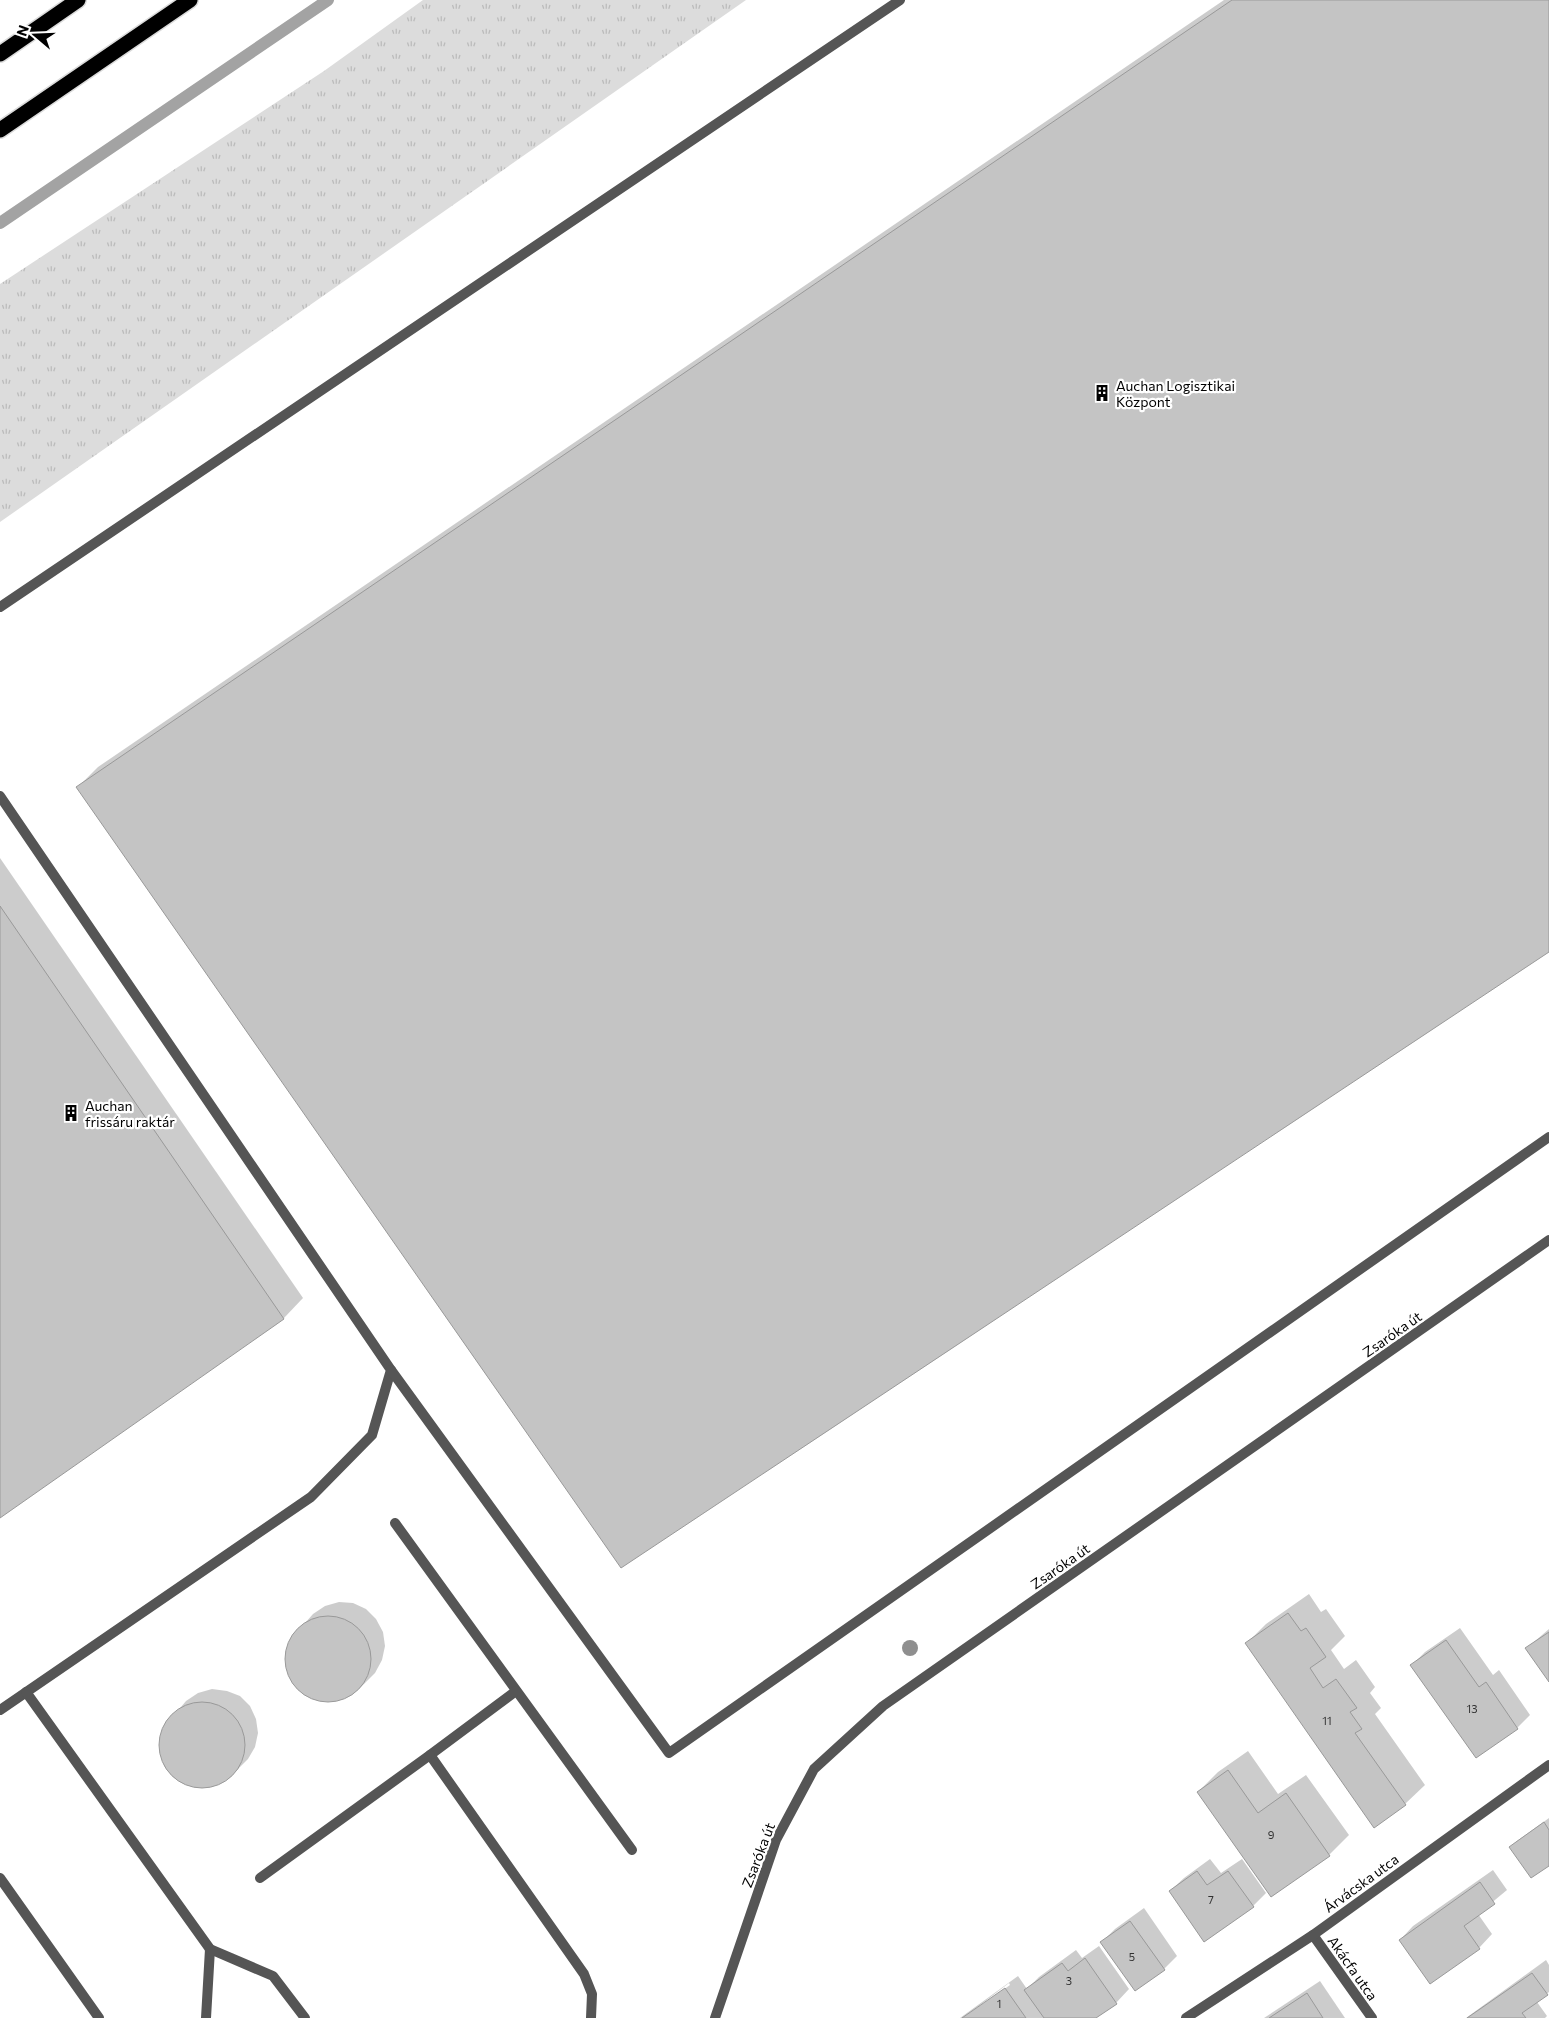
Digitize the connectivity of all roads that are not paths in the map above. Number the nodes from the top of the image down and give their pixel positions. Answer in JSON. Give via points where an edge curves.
{"nodes":[{"id":1,"x":78,"y":0,"type":"edge"},
{"id":2,"x":190,"y":0,"type":"edge"},
{"id":3,"x":900,"y":0,"type":"edge"},
{"id":4,"x":0,"y":54,"type":"edge"},
{"id":5,"x":0,"y":130,"type":"edge"},
{"id":6,"x":0,"y":607,"type":"edge"},
{"id":7,"x":0,"y":796,"type":"edge"},
{"id":8,"x":1549,"y":1137,"type":"edge"},
{"id":9,"x":1549,"y":1240,"type":"edge"},
{"id":10,"x":391,"y":1370,"type":"junction"},
{"id":11,"x":395,"y":1523,"type":"dead end"},
{"id":12,"x":516,"y":1691,"type":"junction"},
{"id":13,"x":26,"y":1692,"type":"junction"},
{"id":14,"x":0,"y":1710,"type":"edge"},
{"id":15,"x":430,"y":1755,"type":"junction"},
{"id":16,"x":1549,"y":1766,"type":"edge"},
{"id":17,"x":632,"y":1850,"type":"dead end"},
{"id":18,"x":0,"y":1878,"type":"edge"},
{"id":19,"x":260,"y":1878,"type":"dead end"},
{"id":20,"x":1313,"y":1935,"type":"junction"},
{"id":21,"x":210,"y":1949,"type":"junction"},
{"id":22,"x":99,"y":2018,"type":"edge"},
{"id":23,"x":206,"y":2018,"type":"edge"},
{"id":24,"x":305,"y":2018,"type":"edge"},
{"id":25,"x":591,"y":2018,"type":"edge"},
{"id":26,"x":715,"y":2018,"type":"edge"},
{"id":27,"x":1186,"y":2018,"type":"edge"},
{"id":28,"x":1372,"y":2018,"type":"edge"}],
"edges":[{"from":1,"to":4,"type":"highway"},
{"from":2,"to":5,"type":"highway"},
{"from":3,"to":6,"type":"street"},
{"from":7,"to":10,"type":"street"},
{"from":8,"to":10,"type":"street","via":[[669,1752]]},
{"from":9,"to":26,"type":"street","name":"Zsaróka út","via":[[883,1706],[814,1769],[776,1840]]},
{"from":10,"to":13,"type":"street","via":[[372,1435],[311,1496]]},
{"from":11,"to":12,"type":"street"},
{"from":12,"to":15,"type":"street"},
{"from":12,"to":17,"type":"street"},
{"from":13,"to":14,"type":"street"},
{"from":13,"to":21,"type":"street"},
{"from":15,"to":19,"type":"street"},
{"from":15,"to":25,"type":"street","via":[[584,1974],[592,1994]]},
{"from":16,"to":20,"type":"street","name":"Árvácska utca"},
{"from":18,"to":22,"type":"street"},
{"from":20,"to":27,"type":"street","name":"Árvácska utca"},
{"from":20,"to":28,"type":"street","name":"Akácfa utca"},
{"from":21,"to":23,"type":"street"},
{"from":21,"to":24,"type":"street","via":[[273,1976]]}]}
